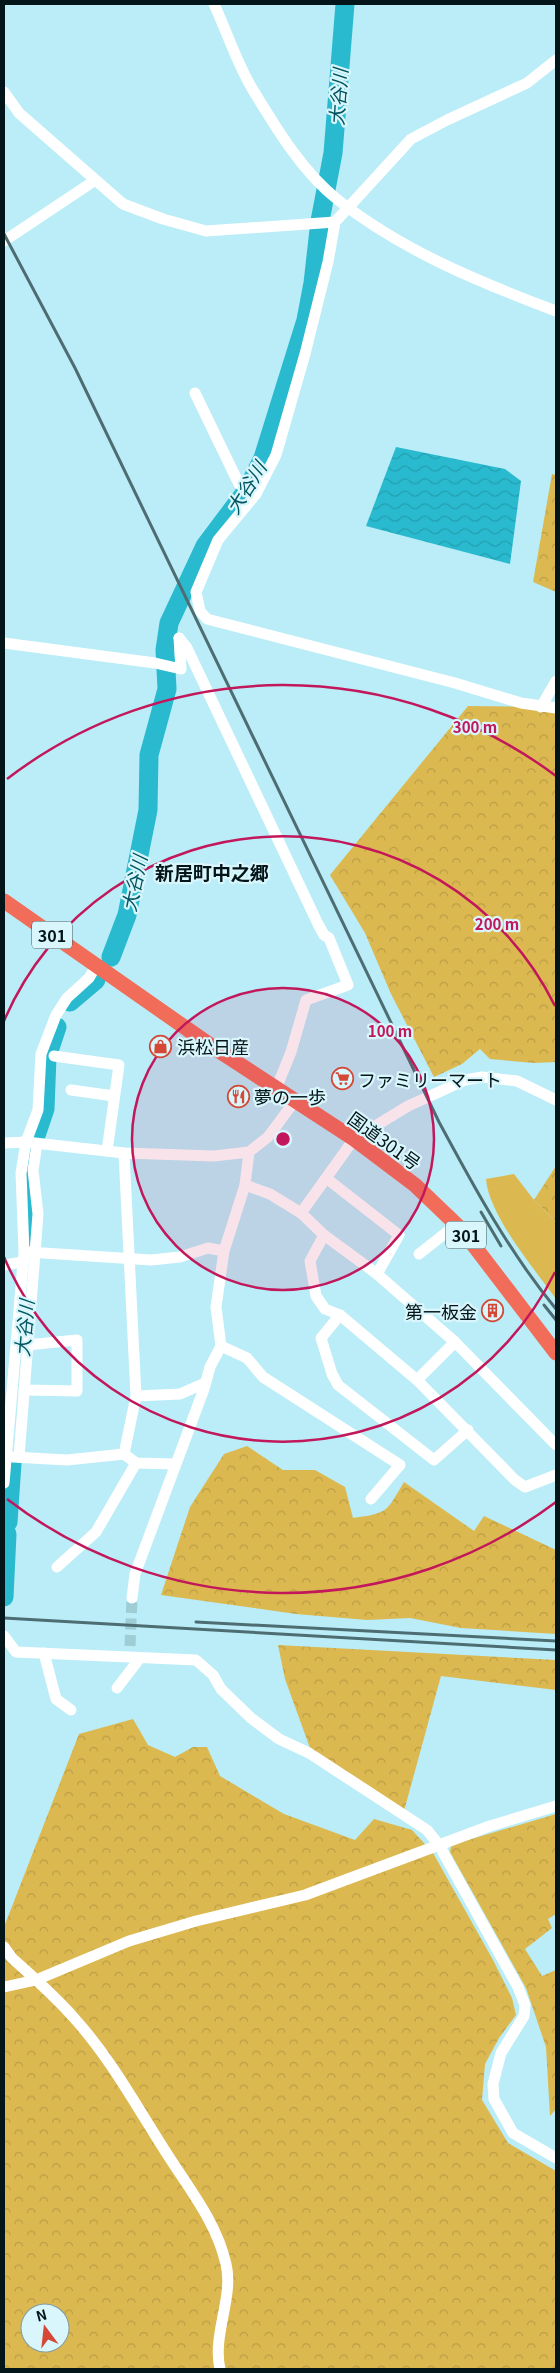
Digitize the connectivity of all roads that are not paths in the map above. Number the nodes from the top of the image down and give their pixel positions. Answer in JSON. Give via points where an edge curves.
{"nodes":[{"id":1,"x":214,"y":4,"type":"edge"},
{"id":2,"x":556,"y":60,"type":"edge"},
{"id":3,"x":4,"y":92,"type":"edge"},
{"id":4,"x":94,"y":181,"type":"junction"},
{"id":5,"x":347,"y":206,"type":"junction"},
{"id":6,"x":335,"y":222,"type":"junction"},
{"id":7,"x":4,"y":240,"type":"edge"},
{"id":8,"x":556,"y":311,"type":"edge"},
{"id":9,"x":195,"y":394,"type":"dead end"},
{"id":10,"x":256,"y":494,"type":"junction"},
{"id":11,"x":4,"y":643,"type":"edge"},
{"id":12,"x":556,"y":681,"type":"edge"},
{"id":13,"x":541,"y":707,"type":"junction"},
{"id":14,"x":556,"y":708,"type":"edge"},
{"id":15,"x":4,"y":901,"type":"edge"},
{"id":16,"x":102,"y":970,"type":"junction"},
{"id":17,"x":54,"y":1056,"type":"dead end"},
{"id":18,"x":276,"y":1089,"type":"junction"},
{"id":19,"x":72,"y":1090,"type":"dead end"},
{"id":20,"x":114,"y":1096,"type":"junction"},
{"id":21,"x":556,"y":1100,"type":"edge"},
{"id":22,"x":294,"y":1102,"type":"junction"},
{"id":23,"x":354,"y":1139,"type":"junction"},
{"id":24,"x":4,"y":1143,"type":"edge"},
{"id":25,"x":32,"y":1143,"type":"junction"},
{"id":26,"x":107,"y":1152,"type":"junction"},
{"id":27,"x":249,"y":1152,"type":"junction"},
{"id":28,"x":124,"y":1153,"type":"junction"},
{"id":29,"x":326,"y":1178,"type":"junction"},
{"id":30,"x":245,"y":1185,"type":"junction"},
{"id":31,"x":301,"y":1213,"type":"junction"},
{"id":32,"x":457,"y":1224,"type":"junction"},
{"id":33,"x":324,"y":1235,"type":"junction"},
{"id":34,"x":224,"y":1251,"type":"junction"},
{"id":35,"x":419,"y":1254,"type":"dead end"},
{"id":36,"x":27,"y":1255,"type":"junction"},
{"id":37,"x":128,"y":1260,"type":"junction"},
{"id":38,"x":4,"y":1265,"type":"edge"},
{"id":39,"x":377,"y":1274,"type":"junction"},
{"id":40,"x":340,"y":1316,"type":"junction"},
{"id":41,"x":455,"y":1342,"type":"junction"},
{"id":42,"x":27,"y":1345,"type":"junction"},
{"id":43,"x":221,"y":1346,"type":"junction"},
{"id":44,"x":556,"y":1353,"type":"edge"},
{"id":45,"x":417,"y":1380,"type":"junction"},
{"id":46,"x":205,"y":1383,"type":"junction"},
{"id":47,"x":24,"y":1390,"type":"junction"},
{"id":48,"x":136,"y":1396,"type":"junction"},
{"id":49,"x":468,"y":1430,"type":"junction"},
{"id":50,"x":556,"y":1445,"type":"edge"},
{"id":51,"x":124,"y":1454,"type":"junction"},
{"id":52,"x":4,"y":1456,"type":"edge"},
{"id":53,"x":19,"y":1457,"type":"junction"},
{"id":54,"x":136,"y":1463,"type":"junction"},
{"id":55,"x":174,"y":1464,"type":"junction"},
{"id":56,"x":556,"y":1475,"type":"edge"},
{"id":57,"x":4,"y":1483,"type":"edge"},
{"id":58,"x":371,"y":1499,"type":"dead end"},
{"id":59,"x":57,"y":1567,"type":"dead end"},
{"id":60,"x":132,"y":1598,"type":"tunnel mouth"},
{"id":61,"x":4,"y":1636,"type":"edge"},
{"id":62,"x":44,"y":1653,"type":"junction"},
{"id":63,"x":133,"y":1654,"type":"junction"},
{"id":64,"x":117,"y":1688,"type":"dead end"},
{"id":65,"x":71,"y":1710,"type":"dead end"},
{"id":66,"x":556,"y":1806,"type":"edge"},
{"id":67,"x":439,"y":1845,"type":"junction"},
{"id":68,"x":4,"y":1947,"type":"edge"},
{"id":69,"x":36,"y":1980,"type":"junction"},
{"id":70,"x":4,"y":1987,"type":"edge"},
{"id":71,"x":556,"y":2158,"type":"edge"},
{"id":72,"x":220,"y":2369,"type":"edge"}],
"edges":[{"from":1,"to":5,"type":"street","via":[[252,88],[281,134],[317,179]]},
{"from":2,"to":5,"type":"street","via":[[527,83],[412,139]]},
{"from":3,"to":4,"type":"street","via":[[19,113]]},
{"from":4,"to":6,"type":"street","via":[[123,204],[206,231]]},
{"from":4,"to":7,"type":"street"},
{"from":5,"to":6,"type":"street"},
{"from":5,"to":8,"type":"street","via":[[402,244],[467,276]]},
{"from":6,"to":10,"type":"street","via":[[292,402],[276,455]]},
{"from":9,"to":10,"type":"street","via":[[239,484]]},
{"from":10,"to":13,"type":"street","via":[[218,540],[196,592],[200,611],[207,619]]},
{"from":11,"to":18,"type":"street","via":[[181,669],[180,638],[187,648],[318,924],[329,938],[348,985],[306,1000]]},
{"from":12,"to":13,"type":"street"},
{"from":13,"to":14,"type":"street"},
{"from":15,"to":16,"type":"highway","name":"国道301号","number":"301"},
{"from":16,"to":18,"type":"highway","name":"国道301号","number":"301"},
{"from":16,"to":25,"type":"street","via":[[67,998],[56,1015],[41,1054],[38,1110]]},
{"from":17,"to":20,"type":"street","via":[[119,1064]]},
{"from":18,"to":22,"type":"highway","name":"国道301号","number":"301"},
{"from":19,"to":20,"type":"street"},
{"from":20,"to":26,"type":"street"},
{"from":21,"to":23,"type":"street","via":[[517,1081],[482,1077],[465,1080],[408,1106]]},
{"from":22,"to":23,"type":"highway","name":"国道301号","number":"301"},
{"from":22,"to":27,"type":"street","via":[[268,1137]]},
{"from":23,"to":29,"type":"street"},
{"from":23,"to":32,"type":"highway","name":"国道301号","number":"301","via":[[415,1185]]},
{"from":24,"to":25,"type":"street"},
{"from":25,"to":26,"type":"street"},
{"from":25,"to":36,"type":"street","via":[[38,1214]]},
{"from":26,"to":28,"type":"street"},
{"from":27,"to":28,"type":"street","via":[[214,1156]]},
{"from":27,"to":30,"type":"street"},
{"from":28,"to":37,"type":"street"},
{"from":29,"to":31,"type":"street"},
{"from":29,"to":39,"type":"street","via":[[399,1235]]},
{"from":30,"to":31,"type":"street","via":[[270,1194]]},
{"from":30,"to":34,"type":"street"},
{"from":31,"to":33,"type":"street"},
{"from":32,"to":35,"type":"street"},
{"from":32,"to":44,"type":"highway","name":"国道301号","number":"301"},
{"from":33,"to":39,"type":"street"},
{"from":33,"to":40,"type":"street","via":[[310,1261],[316,1296],[325,1309]]},
{"from":34,"to":37,"type":"street","via":[[208,1248],[180,1257]]},
{"from":34,"to":43,"type":"street","via":[[216,1307]]},
{"from":36,"to":37,"type":"street"},
{"from":36,"to":38,"type":"street"},
{"from":36,"to":42,"type":"street"},
{"from":36,"to":52,"type":"street"},
{"from":37,"to":48,"type":"street"},
{"from":39,"to":41,"type":"street"},
{"from":40,"to":45,"type":"street"},
{"from":40,"to":49,"type":"street","via":[[321,1338],[332,1374],[344,1390],[434,1460]]},
{"from":41,"to":45,"type":"street"},
{"from":41,"to":50,"type":"street"},
{"from":42,"to":47,"type":"street"},
{"from":42,"to":47,"type":"street","via":[[77,1340],[77,1391]]},
{"from":43,"to":46,"type":"street"},
{"from":43,"to":58,"type":"street","via":[[247,1358],[263,1377],[400,1465]]},
{"from":45,"to":49,"type":"street"},
{"from":46,"to":48,"type":"street","via":[[180,1394]]},
{"from":46,"to":55,"type":"street"},
{"from":47,"to":53,"type":"street"},
{"from":48,"to":51,"type":"street"},
{"from":49,"to":56,"type":"street","via":[[525,1487]]},
{"from":51,"to":53,"type":"street","via":[[67,1460]]},
{"from":51,"to":54,"type":"street"},
{"from":52,"to":53,"type":"street"},
{"from":52,"to":57,"type":"street"},
{"from":54,"to":55,"type":"street"},
{"from":54,"to":59,"type":"street","via":[[96,1532]]},
{"from":55,"to":60,"type":"street","via":[[135,1574]]},
{"from":61,"to":62,"type":"street","via":[[16,1652]]},
{"from":62,"to":63,"type":"street"},
{"from":62,"to":65,"type":"street","via":[[56,1699]]},
{"from":63,"to":64,"type":"street"},
{"from":63,"to":67,"type":"street","via":[[196,1660],[221,1689],[265,1728],[427,1830]]},
{"from":66,"to":67,"type":"street"},
{"from":67,"to":69,"type":"street","via":[[304,1895],[196,1921],[129,1942]]},
{"from":67,"to":71,"type":"street","via":[[525,2005],[524,2016],[501,2053],[496,2068],[492,2084],[494,2099],[513,2133]]},
{"from":68,"to":69,"type":"street"},
{"from":69,"to":70,"type":"street"},
{"from":69,"to":72,"type":"street","via":[[76,2019],[101,2052],[204,2211],[219,2240],[227,2266],[219,2332]]}]}
